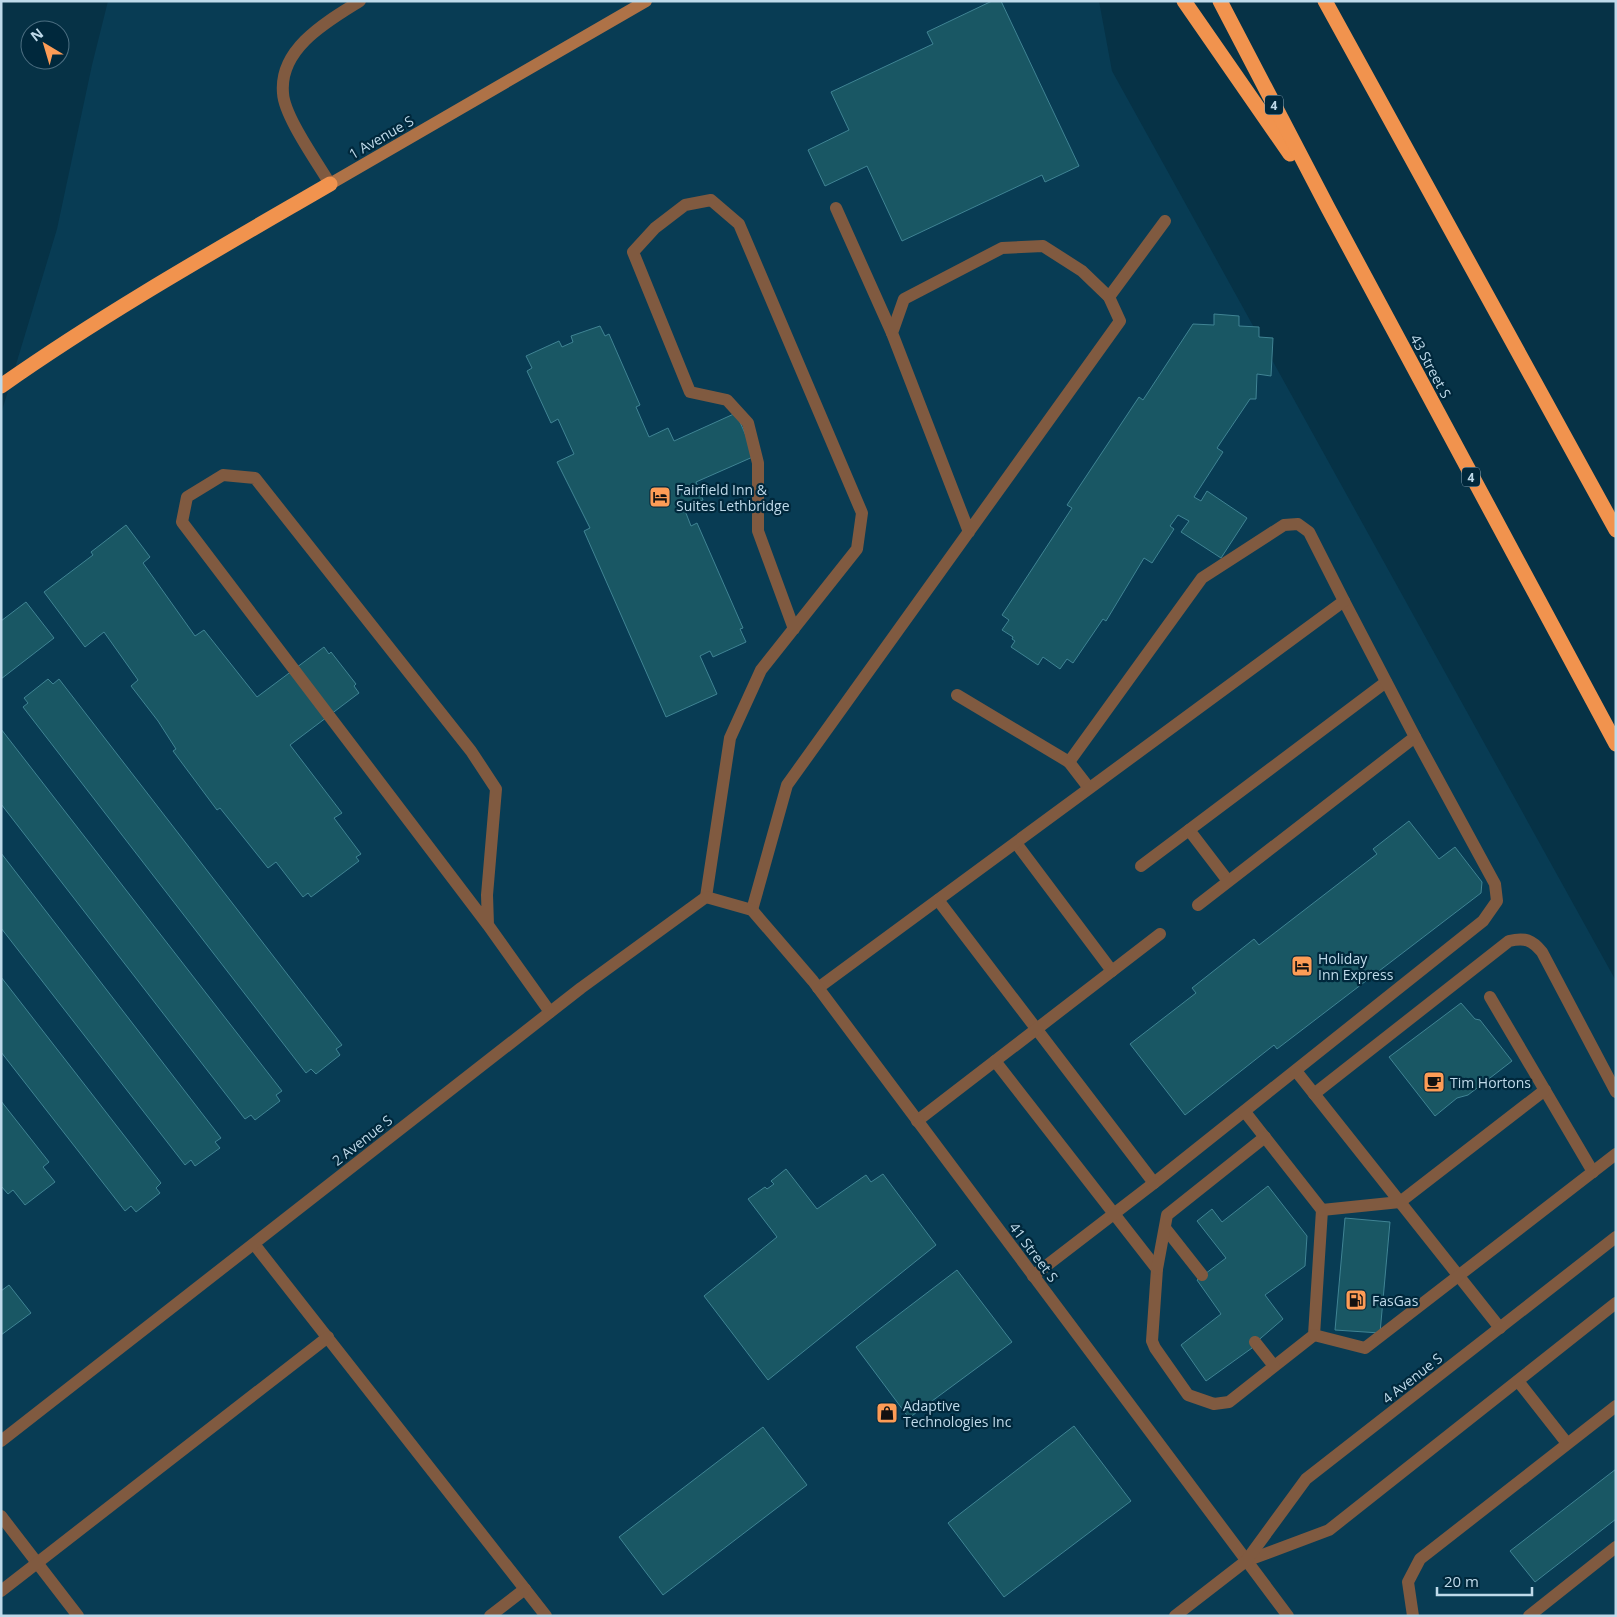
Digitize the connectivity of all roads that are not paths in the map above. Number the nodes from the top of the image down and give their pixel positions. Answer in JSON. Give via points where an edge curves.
{"nodes":[{"id":1,"x":360,"y":1,"type":"edge"},
{"id":2,"x":646,"y":1,"type":"edge"},
{"id":3,"x":1184,"y":1,"type":"edge"},
{"id":4,"x":1220,"y":1,"type":"edge"},
{"id":5,"x":1325,"y":1,"type":"edge"},
{"id":6,"x":1331,"y":1,"type":"edge"},
{"id":7,"x":1350,"y":47,"type":"junction"},
{"id":8,"x":330,"y":184,"type":"junction"},
{"id":9,"x":836,"y":208,"type":"dead end"},
{"id":10,"x":1328,"y":208,"type":"junction"},
{"id":11,"x":1165,"y":221,"type":"dead end"},
{"id":12,"x":1109,"y":296,"type":"junction"},
{"id":13,"x":892,"y":333,"type":"junction"},
{"id":14,"x":1,"y":386,"type":"edge"},
{"id":15,"x":1616,"y":530,"type":"edge"},
{"id":16,"x":968,"y":532,"type":"junction"},
{"id":17,"x":1344,"y":601,"type":"junction"},
{"id":18,"x":794,"y":629,"type":"junction"},
{"id":19,"x":1569,"y":660,"type":"junction"},
{"id":20,"x":1386,"y":682,"type":"junction"},
{"id":21,"x":957,"y":695,"type":"dead end"},
{"id":22,"x":1616,"y":722,"type":"edge"},
{"id":23,"x":1415,"y":737,"type":"junction"},
{"id":24,"x":1616,"y":744,"type":"edge"},
{"id":25,"x":1069,"y":762,"type":"junction"},
{"id":26,"x":1090,"y":788,"type":"junction"},
{"id":27,"x":1189,"y":830,"type":"junction"},
{"id":28,"x":1016,"y":843,"type":"junction"},
{"id":29,"x":1141,"y":866,"type":"dead end"},
{"id":30,"x":1228,"y":881,"type":"junction"},
{"id":31,"x":706,"y":897,"type":"junction"},
{"id":32,"x":938,"y":900,"type":"junction"},
{"id":33,"x":1198,"y":905,"type":"dead end"},
{"id":34,"x":752,"y":910,"type":"junction"},
{"id":35,"x":488,"y":925,"type":"junction"},
{"id":36,"x":1160,"y":934,"type":"dead end"},
{"id":37,"x":1112,"y":971,"type":"junction"},
{"id":38,"x":818,"y":988,"type":"junction"},
{"id":39,"x":1490,"y":998,"type":"dead end"},
{"id":40,"x":550,"y":1012,"type":"junction"},
{"id":41,"x":1036,"y":1030,"type":"junction"},
{"id":42,"x":995,"y":1061,"type":"junction"},
{"id":43,"x":1296,"y":1071,"type":"junction"},
{"id":44,"x":1545,"y":1090,"type":"junction"},
{"id":45,"x":1616,"y":1092,"type":"edge"},
{"id":46,"x":1314,"y":1094,"type":"junction"},
{"id":47,"x":1244,"y":1112,"type":"junction"},
{"id":48,"x":917,"y":1121,"type":"junction"},
{"id":49,"x":1265,"y":1137,"type":"junction"},
{"id":50,"x":1616,"y":1154,"type":"edge"},
{"id":51,"x":1593,"y":1172,"type":"junction"},
{"id":52,"x":1154,"y":1184,"type":"junction"},
{"id":53,"x":1400,"y":1202,"type":"junction"},
{"id":54,"x":1322,"y":1210,"type":"junction"},
{"id":55,"x":1114,"y":1214,"type":"junction"},
{"id":56,"x":1165,"y":1228,"type":"junction"},
{"id":57,"x":1616,"y":1237,"type":"edge"},
{"id":58,"x":254,"y":1244,"type":"junction"},
{"id":59,"x":1157,"y":1269,"type":"junction"},
{"id":60,"x":1202,"y":1274,"type":"dead end"},
{"id":61,"x":1458,"y":1274,"type":"junction"},
{"id":62,"x":1033,"y":1276,"type":"junction"},
{"id":63,"x":1616,"y":1303,"type":"edge"},
{"id":64,"x":1500,"y":1328,"type":"junction"},
{"id":65,"x":1314,"y":1336,"type":"junction"},
{"id":66,"x":328,"y":1337,"type":"junction"},
{"id":67,"x":1255,"y":1342,"type":"dead end"},
{"id":68,"x":1274,"y":1366,"type":"junction"},
{"id":69,"x":1518,"y":1381,"type":"junction"},
{"id":70,"x":1616,"y":1406,"type":"edge"},
{"id":71,"x":3,"y":1436,"type":"edge"},
{"id":72,"x":1566,"y":1442,"type":"junction"},
{"id":73,"x":1,"y":1516,"type":"edge"},
{"id":74,"x":1616,"y":1547,"type":"edge"},
{"id":75,"x":1246,"y":1561,"type":"junction"},
{"id":76,"x":37,"y":1563,"type":"junction"},
{"id":77,"x":525,"y":1589,"type":"junction"},
{"id":78,"x":1,"y":1591,"type":"edge"},
{"id":79,"x":78,"y":1616,"type":"edge"},
{"id":80,"x":490,"y":1616,"type":"edge"},
{"id":81,"x":546,"y":1616,"type":"edge"},
{"id":82,"x":1175,"y":1616,"type":"edge"},
{"id":83,"x":1288,"y":1616,"type":"edge"},
{"id":84,"x":1412,"y":1616,"type":"edge"},
{"id":85,"x":1529,"y":1616,"type":"edge"}],
"edges":[{"from":1,"to":8,"type":"street","via":[[321,25],[296,50],[285,74],[283,93],[289,113]]},
{"from":2,"to":8,"type":"main road","name":"1 Avenue S"},
{"from":3,"to":10,"type":"highway"},
{"from":4,"to":10,"type":"highway","name":"43 Street S","number":"4"},
{"from":5,"to":7,"type":"highway"},
{"from":6,"to":7,"type":"highway"},
{"from":7,"to":15,"type":"highway"},
{"from":8,"to":14,"type":"highway","via":[[144,292]]},
{"from":9,"to":13,"type":"street"},
{"from":10,"to":19,"type":"highway","name":"43 Street S","number":"4"},
{"from":11,"to":12,"type":"street"},
{"from":12,"to":13,"type":"street","via":[[1082,271],[1043,246],[1002,248],[904,299]]},
{"from":12,"to":16,"type":"street","via":[[1120,321]]},
{"from":13,"to":16,"type":"street"},
{"from":16,"to":34,"type":"street","via":[[787,785]]},
{"from":17,"to":20,"type":"street"},
{"from":17,"to":25,"type":"street","via":[[1309,532],[1298,524],[1284,525],[1202,578]]},
{"from":17,"to":26,"type":"street"},
{"from":18,"to":18,"type":"street","via":[[857,549],[862,513],[739,224],[711,200],[685,205],[655,228],[633,252],[690,392],[727,400],[748,423],[758,463],[758,531]]},
{"from":18,"to":31,"type":"street","via":[[761,670],[730,738]]},
{"from":19,"to":22,"type":"highway"},
{"from":19,"to":24,"type":"highway","name":"43 Street S","number":"4"},
{"from":20,"to":23,"type":"street"},
{"from":20,"to":27,"type":"street"},
{"from":21,"to":25,"type":"street"},
{"from":23,"to":30,"type":"street"},
{"from":23,"to":43,"type":"street","via":[[1495,884],[1496,901],[1483,921]]},
{"from":25,"to":26,"type":"street"},
{"from":26,"to":28,"type":"street"},
{"from":27,"to":29,"type":"street"},
{"from":27,"to":30,"type":"street"},
{"from":28,"to":32,"type":"street"},
{"from":28,"to":37,"type":"street"},
{"from":30,"to":33,"type":"street"},
{"from":31,"to":34,"type":"street"},
{"from":31,"to":40,"type":"street","name":"2 Avenue S"},
{"from":32,"to":38,"type":"street"},
{"from":32,"to":41,"type":"street"},
{"from":34,"to":38,"type":"street","name":"41 Street S"},
{"from":35,"to":35,"type":"street","via":[[487,895],[496,789],[471,751],[255,478],[223,475],[187,497],[182,522]]},
{"from":35,"to":40,"type":"street"},
{"from":36,"to":37,"type":"street"},
{"from":37,"to":41,"type":"street"},
{"from":38,"to":48,"type":"street","name":"41 Street S"},
{"from":39,"to":44,"type":"street"},
{"from":40,"to":58,"type":"street","name":"2 Avenue S"},
{"from":41,"to":42,"type":"street"},
{"from":41,"to":52,"type":"street"},
{"from":42,"to":48,"type":"street"},
{"from":42,"to":55,"type":"street"},
{"from":43,"to":46,"type":"street"},
{"from":43,"to":47,"type":"street"},
{"from":44,"to":51,"type":"street"},
{"from":44,"to":53,"type":"street"},
{"from":45,"to":46,"type":"street","via":[[1542,952],[1534,942],[1522,938],[1509,941]]},
{"from":46,"to":53,"type":"street"},
{"from":47,"to":49,"type":"street"},
{"from":47,"to":52,"type":"street"},
{"from":48,"to":62,"type":"street","name":"41 Street S"},
{"from":49,"to":54,"type":"street"},
{"from":49,"to":56,"type":"street","via":[[1167,1215]]},
{"from":50,"to":51,"type":"street"},
{"from":51,"to":61,"type":"street"},
{"from":52,"to":55,"type":"street"},
{"from":53,"to":54,"type":"street"},
{"from":53,"to":61,"type":"street"},
{"from":54,"to":65,"type":"street"},
{"from":55,"to":59,"type":"street"},
{"from":55,"to":62,"type":"street"},
{"from":56,"to":59,"type":"street"},
{"from":56,"to":60,"type":"street"},
{"from":57,"to":64,"type":"street","name":"4 Avenue S"},
{"from":58,"to":66,"type":"street"},
{"from":58,"to":71,"type":"street","name":"2 Avenue S"},
{"from":59,"to":68,"type":"street","via":[[1152,1340],[1188,1395],[1221,1404],[1229,1402]]},
{"from":61,"to":64,"type":"street"},
{"from":61,"to":65,"type":"street","via":[[1365,1348]]},
{"from":62,"to":75,"type":"street","name":"41 Street S"},
{"from":63,"to":69,"type":"street","name":"4 Avenue S"},
{"from":64,"to":75,"type":"street","name":"4 Avenue S","via":[[1306,1479]]},
{"from":65,"to":68,"type":"street"},
{"from":66,"to":76,"type":"street"},
{"from":66,"to":77,"type":"street"},
{"from":67,"to":68,"type":"street"},
{"from":69,"to":72,"type":"street"},
{"from":69,"to":75,"type":"street","name":"4 Avenue S","via":[[1329,1530]]},
{"from":70,"to":72,"type":"street"},
{"from":72,"to":84,"type":"street","via":[[1420,1558],[1408,1582]]},
{"from":73,"to":76,"type":"street"},
{"from":74,"to":85,"type":"street"},
{"from":75,"to":82,"type":"street","name":"4 Avenue S"},
{"from":75,"to":83,"type":"street","name":"41 Street S"},
{"from":76,"to":78,"type":"street"},
{"from":76,"to":79,"type":"street"},
{"from":77,"to":80,"type":"street"},
{"from":77,"to":81,"type":"street"}]}
